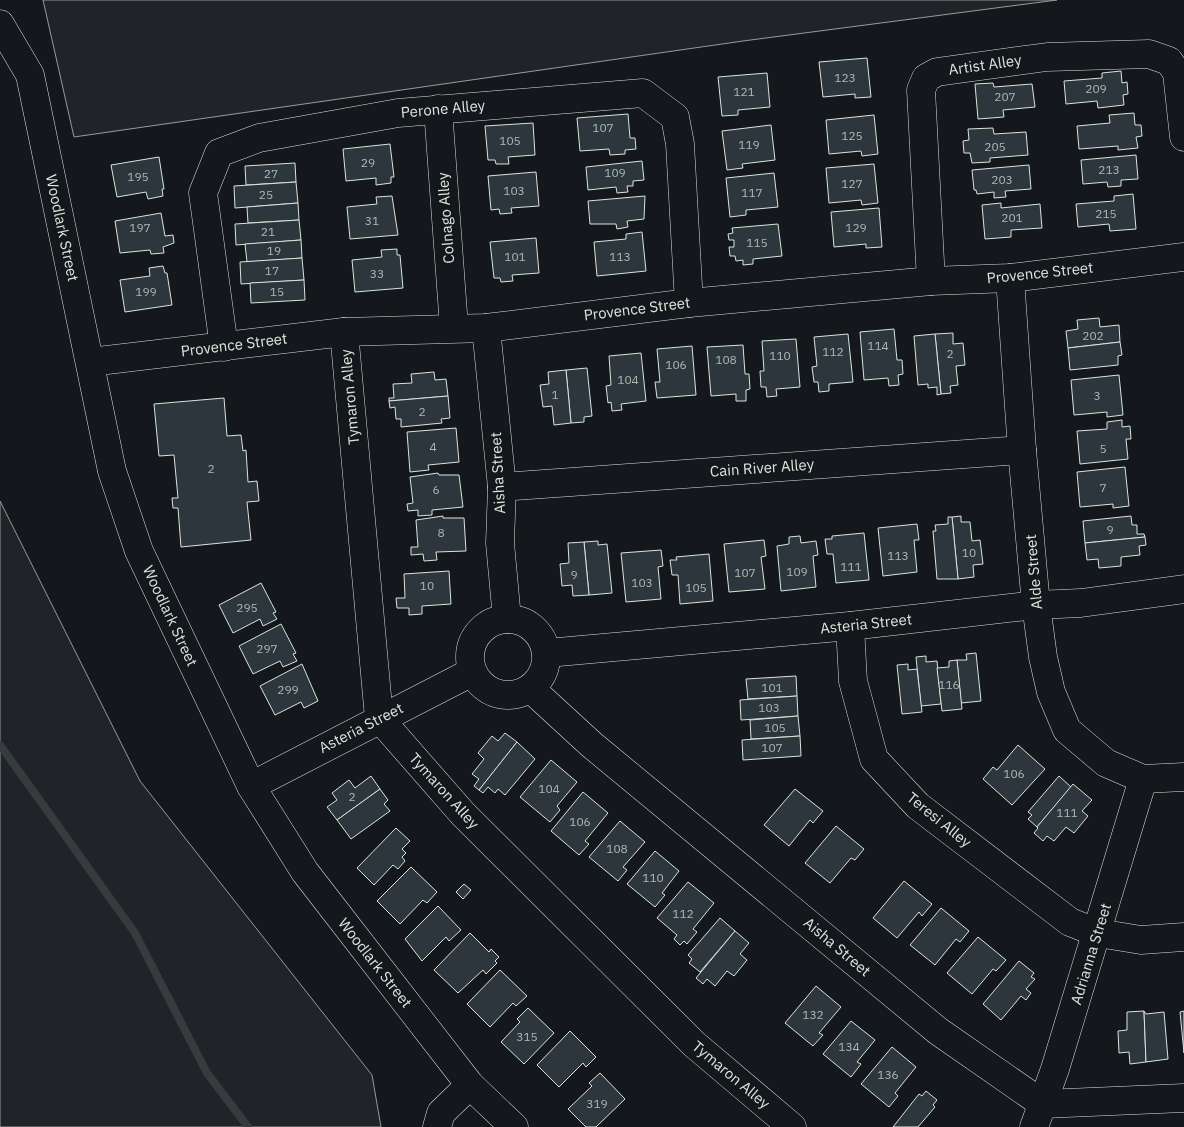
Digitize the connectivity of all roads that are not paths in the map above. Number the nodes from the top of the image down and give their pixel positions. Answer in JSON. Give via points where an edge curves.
{"nodes":[{"id":1,"x":0,"y":24,"type":"edge"},
{"id":2,"x":438,"y":109,"type":"junction"},
{"id":3,"x":1184,"y":137,"type":"edge"},
{"id":4,"x":1184,"y":257,"type":"edge"},
{"id":5,"x":1010,"y":278,"type":"junction"},
{"id":6,"x":931,"y":281,"type":"junction"},
{"id":7,"x":689,"y":302,"type":"junction"},
{"id":8,"x":454,"y":327,"type":"junction"},
{"id":9,"x":486,"y":328,"type":"junction"},
{"id":10,"x":344,"y":332,"type":"junction"},
{"id":11,"x":224,"y":347,"type":"junction"},
{"id":12,"x":90,"y":362,"type":"junction"},
{"id":13,"x":1022,"y":450,"type":"junction"},
{"id":14,"x":502,"y":487,"type":"junction"},
{"id":15,"x":1184,"y":589,"type":"edge"},
{"id":16,"x":1036,"y":604,"type":"junction"},
{"id":17,"x":507,"y":618,"type":"junction"},
{"id":18,"x":850,"y":626,"type":"junction"},
{"id":19,"x":546,"y":653,"type":"junction"},
{"id":20,"x":472,"y":672,"type":"junction"},
{"id":21,"x":531,"y":688,"type":"junction"},
{"id":22,"x":379,"y":718,"type":"junction"},
{"id":23,"x":1184,"y":777,"type":"edge"},
{"id":24,"x":1144,"y":779,"type":"junction"},
{"id":25,"x":251,"y":786,"type":"junction"},
{"id":26,"x":1098,"y":932,"type":"junction"},
{"id":27,"x":1184,"y":937,"type":"edge"},
{"id":28,"x":470,"y":1085,"type":"junction"},
{"id":29,"x":1184,"y":1098,"type":"edge"},
{"id":30,"x":1039,"y":1116,"type":"edge"},
{"id":31,"x":437,"y":1127,"type":"edge"},
{"id":32,"x":514,"y":1127,"type":"edge"},
{"id":33,"x":792,"y":1127,"type":"edge"}],
"edges":[{"from":1,"to":12,"type":"street","name":"Woodlark Street","via":[[30,76]]},
{"from":2,"to":7,"type":"street","name":"Perone Alley","via":[[643,93],[668,112],[674,117],[680,144]]},
{"from":2,"to":8,"type":"street","name":"Colnago Alley"},
{"from":2,"to":11,"type":"street","name":"Perone Alley","via":[[259,138],[219,153],[202,193]]},
{"from":3,"to":6,"type":"street","name":"Artist Alley","via":[[1176,73],[1169,61],[1149,54],[1046,57],[937,72],[926,78],[921,90]]},
{"from":4,"to":5,"type":"street","name":"Provence Street"},
{"from":5,"to":6,"type":"street","name":"Provence Street"},
{"from":5,"to":13,"type":"street","name":"Alde Street"},
{"from":6,"to":7,"type":"street","name":"Provence Street"},
{"from":7,"to":9,"type":"street","name":"Provence Street"},
{"from":8,"to":9,"type":"street","name":"Provence Street"},
{"from":8,"to":10,"type":"street","name":"Provence Street"},
{"from":9,"to":14,"type":"street","name":"Aisha Street"},
{"from":10,"to":11,"type":"street","name":"Provence Street"},
{"from":10,"to":22,"type":"street","name":"Tymaron Alley"},
{"from":11,"to":12,"type":"street","name":"Provence Street"},
{"from":12,"to":25,"type":"street","name":"Woodlark Street","via":[[112,472],[138,551]]},
{"from":13,"to":14,"type":"street","name":"Cain River Alley"},
{"from":13,"to":16,"type":"street","name":"Alde Street"},
{"from":14,"to":17,"type":"street","name":"Aisha Street","via":[[500,543]]},
{"from":15,"to":16,"type":"street","name":"Asteria Street","via":[[1081,603]]},
{"from":16,"to":18,"type":"street","name":"Asteria Street"},
{"from":16,"to":24,"type":"street","name":"Alde Street","via":[[1051,692],[1067,730],[1106,763]]},
{"from":17,"to":19,"type":"street","via":[[531,626],[544,643]]},
{"from":17,"to":20,"type":"street","via":[[482,628],[472,642],[469,657]]},
{"from":18,"to":19,"type":"street","name":"Asteria Street"},
{"from":18,"to":26,"type":"street","name":"Teresi Alley","via":[[853,681],[874,759],[918,806],[1070,922]]},
{"from":19,"to":21,"type":"street","via":[[544,672]]},
{"from":20,"to":21,"type":"street","via":[[479,683],[492,693],[503,696]]},
{"from":20,"to":22,"type":"street","name":"Asteria Street"},
{"from":21,"to":30,"type":"street","name":"Aisha Street","via":[[592,745]]},
{"from":22,"to":25,"type":"street","name":"Asteria Street"},
{"from":22,"to":33,"type":"street","name":"Tymaron Alley","via":[[463,814],[694,1044]]},
{"from":23,"to":24,"type":"street","name":"Alde Street"},
{"from":24,"to":26,"type":"street","name":"Adrianna Street"},
{"from":25,"to":28,"type":"street","name":"Woodlark Street","via":[[305,872]]},
{"from":26,"to":27,"type":"street","name":"Teresi Alley","via":[[1141,940]]},
{"from":26,"to":30,"type":"street","name":"Adrianna Street"},
{"from":28,"to":31,"type":"street","via":[[441,1113]]},
{"from":28,"to":32,"type":"street","name":"Woodlark Street"},
{"from":29,"to":30,"type":"street"}]}
